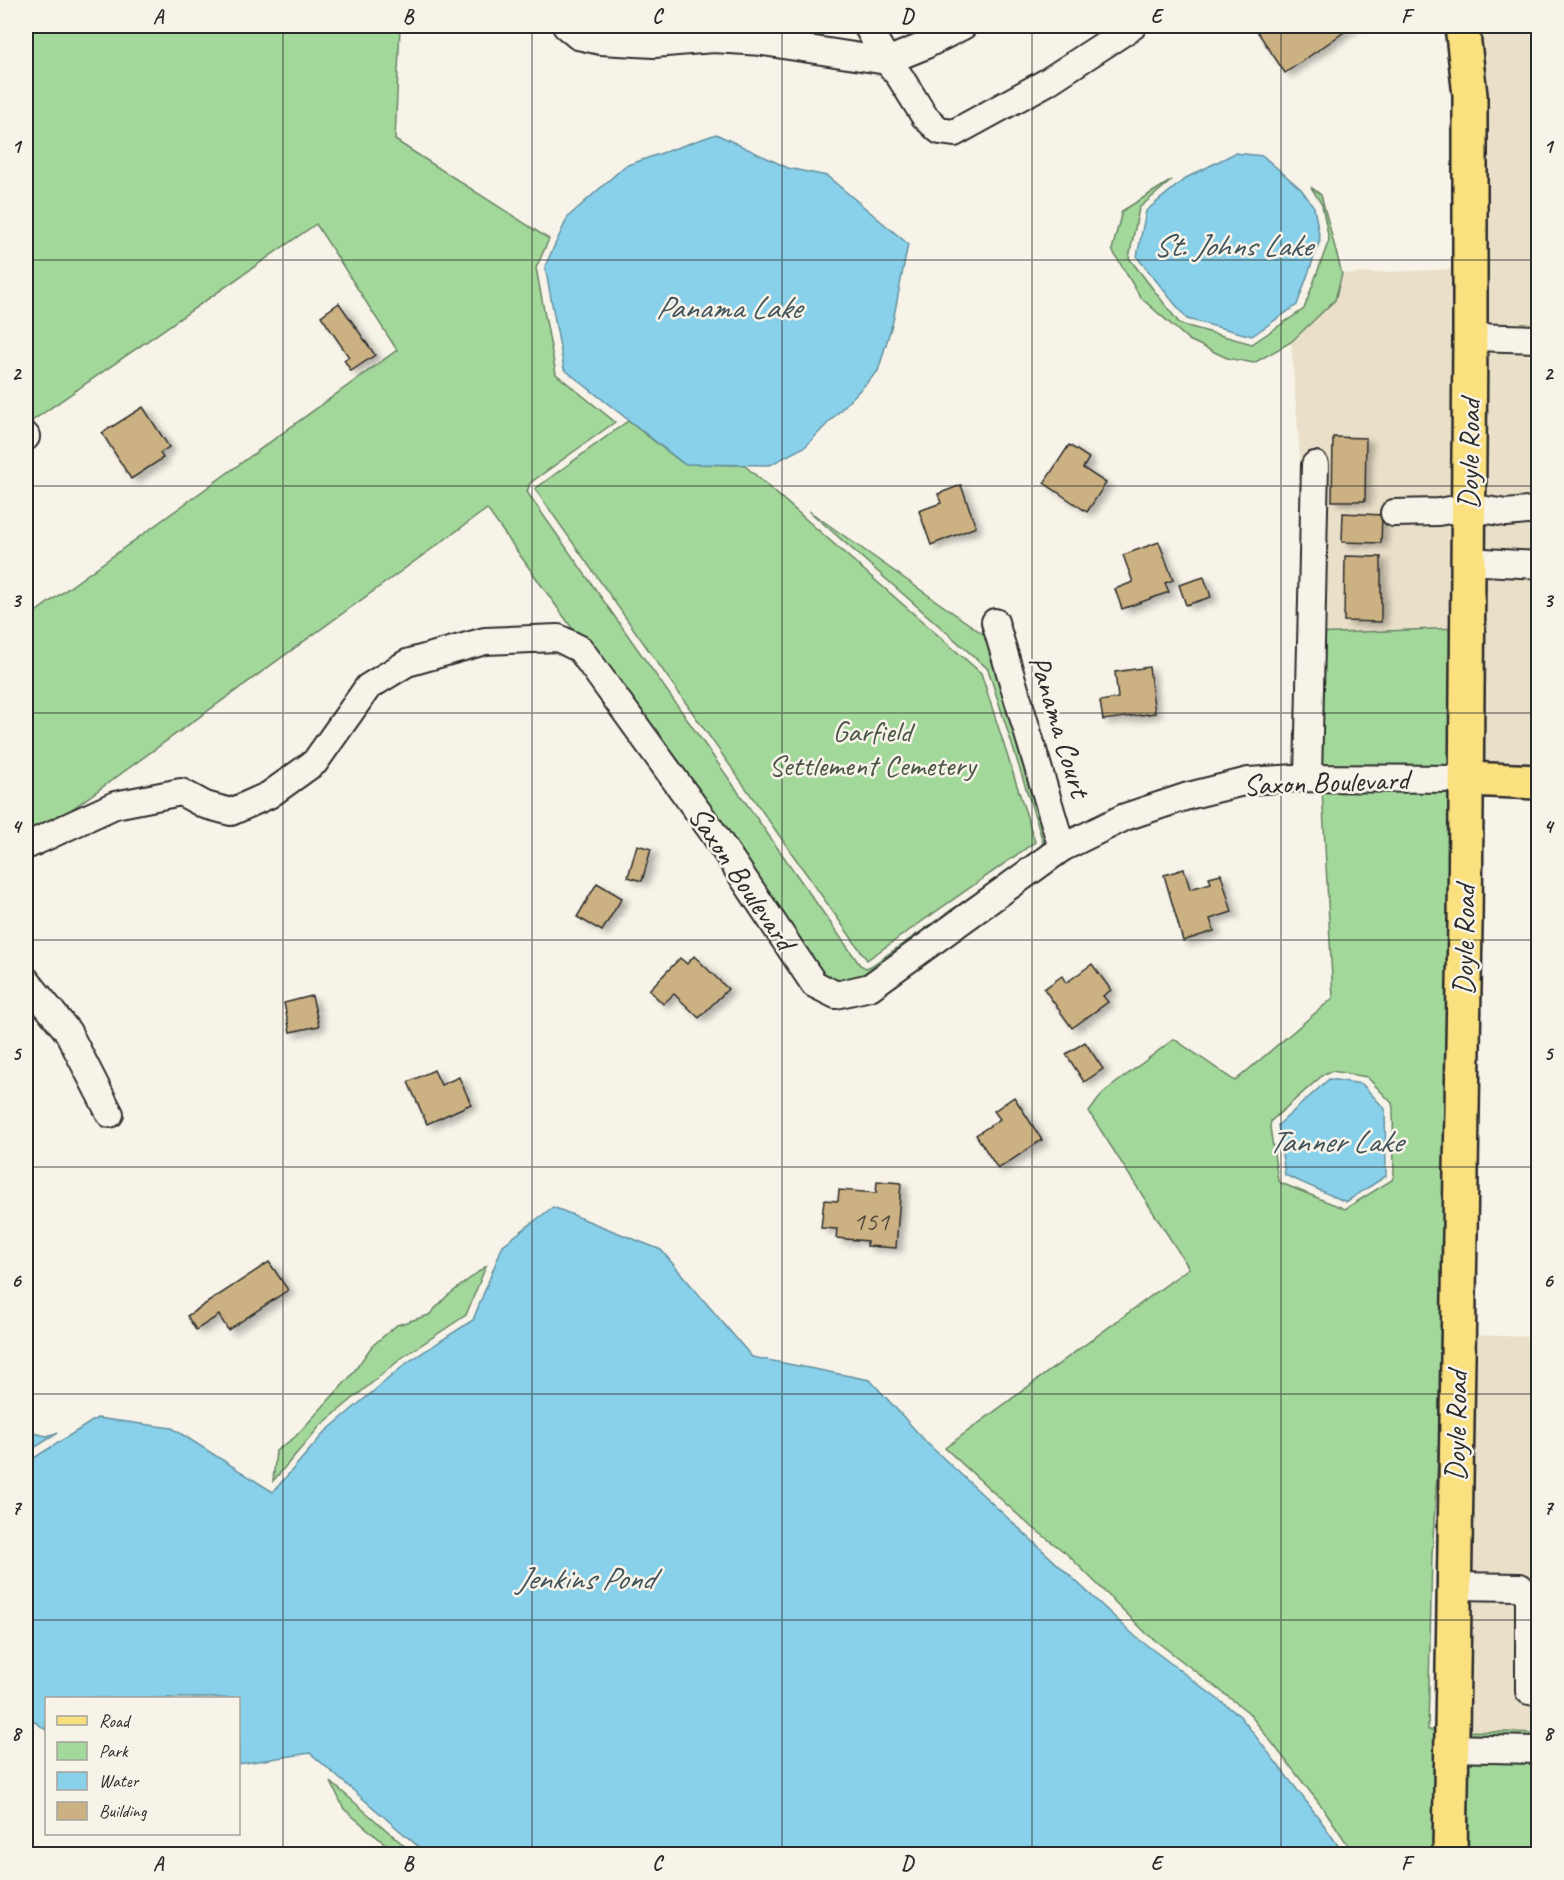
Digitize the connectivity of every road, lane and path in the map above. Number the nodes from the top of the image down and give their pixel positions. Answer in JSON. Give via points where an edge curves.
{"nodes":[{"id":1,"x":566,"y":26,"type":"edge"},
{"id":2,"x":867,"y":26,"type":"edge"},
{"id":3,"x":963,"y":26,"type":"edge"},
{"id":4,"x":1133,"y":26,"type":"edge"},
{"id":5,"x":1462,"y":26,"type":"edge"},
{"id":6,"x":887,"y":61,"type":"junction"},
{"id":7,"x":1470,"y":337,"type":"junction"},
{"id":8,"x":1539,"y":339,"type":"edge"},
{"id":9,"x":1315,"y":465,"type":"dead end"},
{"id":10,"x":1467,"y":507,"type":"junction"},
{"id":11,"x":1539,"y":510,"type":"edge"},
{"id":12,"x":1394,"y":513,"type":"dead end"},
{"id":13,"x":1467,"y":561,"type":"junction"},
{"id":14,"x":1539,"y":565,"type":"edge"},
{"id":15,"x":995,"y":622,"type":"dead end"},
{"id":16,"x":1308,"y":778,"type":"junction"},
{"id":17,"x":1466,"y":779,"type":"junction"},
{"id":18,"x":1539,"y":782,"type":"edge"},
{"id":19,"x":26,"y":846,"type":"edge"},
{"id":20,"x":1062,"y":848,"type":"junction"},
{"id":21,"x":26,"y":980,"type":"edge"},
{"id":22,"x":110,"y":1114,"type":"dead end"},
{"id":23,"x":1454,"y":1586,"type":"junction"},
{"id":24,"x":1529,"y":1690,"type":"dead end"},
{"id":25,"x":1451,"y":1748,"type":"junction"},
{"id":26,"x":1539,"y":1750,"type":"edge"},
{"id":27,"x":1450,"y":1854,"type":"edge"}],
"edges":[{"from":1,"to":6,"type":"street","via":[[578,36],[602,41],[763,42]]},
{"from":2,"to":6,"type":"street"},
{"from":3,"to":6,"type":"street"},
{"from":4,"to":6,"type":"street","via":[[1047,82],[954,133],[940,131],[925,117]]},
{"from":5,"to":7,"type":"main road","name":"Doyle Road","via":[[1470,95]]},
{"from":7,"to":8,"type":"street"},
{"from":7,"to":10,"type":"main road","name":"Doyle Road"},
{"from":9,"to":16,"type":"street"},
{"from":10,"to":11,"type":"street","via":[[1506,513]]},
{"from":10,"to":12,"type":"street"},
{"from":10,"to":13,"type":"main road","name":"Doyle Road"},
{"from":13,"to":14,"type":"street"},
{"from":13,"to":17,"type":"main road","name":"Doyle Road"},
{"from":15,"to":20,"type":"street","name":"Panama Court"},
{"from":16,"to":17,"type":"street","name":"Saxon Boulevard"},
{"from":16,"to":20,"type":"street","name":"Saxon Boulevard","via":[[1248,781],[1188,796],[1125,817]]},
{"from":17,"to":18,"type":"main road","name":"Saxon Boulevard"},
{"from":17,"to":23,"type":"main road","name":"Doyle Road"},
{"from":19,"to":20,"type":"street","name":"Saxon Boulevard","via":[[115,805],[181,792],[205,805],[231,812],[269,795],[315,762],[368,687],[407,663],[485,641],[558,638],[580,649],[712,831],[814,984],[836,995],[870,987]]},
{"from":21,"to":22,"type":"street","via":[[68,1032]]},
{"from":23,"to":24,"type":"street","via":[[1525,1590],[1529,1596]]},
{"from":23,"to":25,"type":"main road","name":"Doyle Road"},
{"from":25,"to":26,"type":"street"},
{"from":25,"to":27,"type":"main road","name":"Doyle Road"}]}
